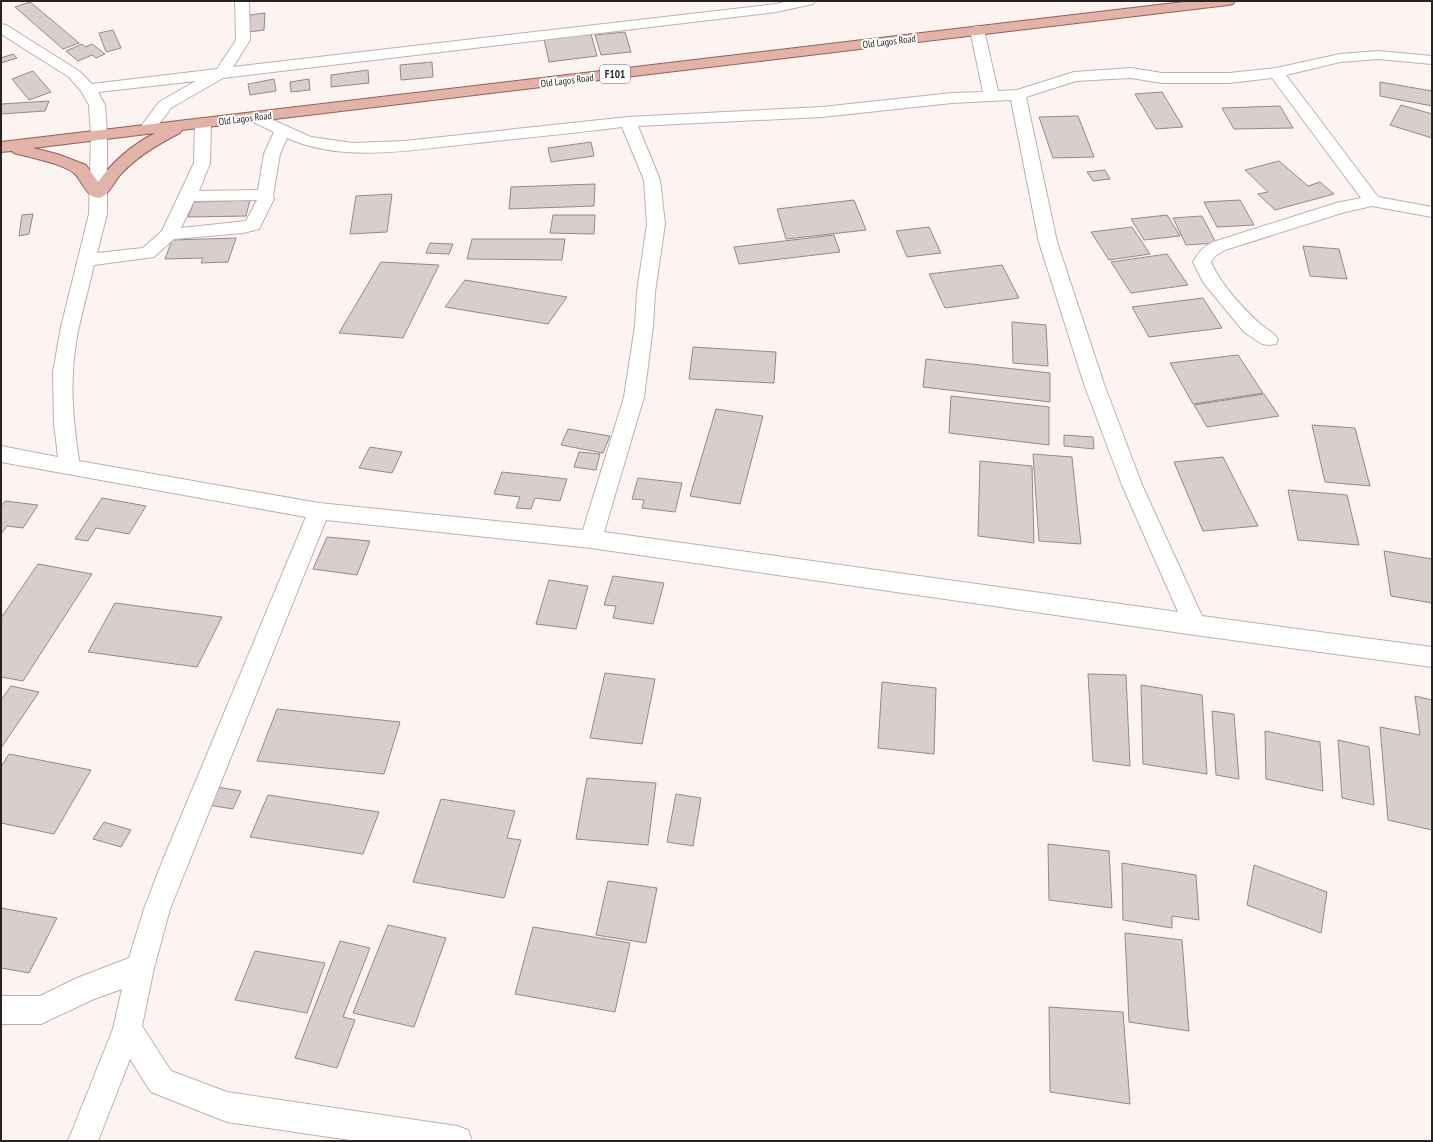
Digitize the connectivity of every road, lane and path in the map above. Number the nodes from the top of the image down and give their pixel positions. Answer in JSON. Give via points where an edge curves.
{"nodes":[{"id":1,"x":242,"y":1,"type":"edge"},
{"id":2,"x":808,"y":1,"type":"edge"},
{"id":3,"x":1228,"y":1,"type":"edge"},
{"id":4,"x":790,"y":2,"type":"edge"},
{"id":5,"x":1,"y":28,"type":"edge"},
{"id":6,"x":977,"y":30,"type":"junction"},
{"id":7,"x":1432,"y":60,"type":"edge"},
{"id":8,"x":222,"y":72,"type":"junction"},
{"id":9,"x":1276,"y":73,"type":"junction"},
{"id":10,"x":88,"y":89,"type":"junction"},
{"id":11,"x":991,"y":95,"type":"junction"},
{"id":12,"x":1018,"y":95,"type":"junction"},
{"id":13,"x":255,"y":117,"type":"junction"},
{"id":14,"x":628,"y":122,"type":"junction"},
{"id":15,"x":203,"y":123,"type":"junction"},
{"id":16,"x":186,"y":125,"type":"junction"},
{"id":17,"x":147,"y":129,"type":"junction"},
{"id":18,"x":283,"y":130,"type":"junction"},
{"id":19,"x":99,"y":135,"type":"junction"},
{"id":20,"x":1,"y":147,"type":"edge"},
{"id":21,"x":98,"y":193,"type":"junction"},
{"id":22,"x":265,"y":194,"type":"junction"},
{"id":23,"x":188,"y":196,"type":"junction"},
{"id":24,"x":1372,"y":201,"type":"junction"},
{"id":25,"x":1432,"y":212,"type":"edge"},
{"id":26,"x":169,"y":234,"type":"junction"},
{"id":27,"x":87,"y":260,"type":"junction"},
{"id":28,"x":1269,"y":339,"type":"dead end"},
{"id":29,"x":2,"y":455,"type":"edge"},
{"id":30,"x":70,"y":467,"type":"junction"},
{"id":31,"x":319,"y":511,"type":"junction"},
{"id":32,"x":591,"y":539,"type":"junction"},
{"id":33,"x":1195,"y":625,"type":"junction"},
{"id":34,"x":1432,"y":657,"type":"edge"},
{"id":35,"x":140,"y":968,"type":"junction"},
{"id":36,"x":1,"y":1010,"type":"edge"},
{"id":37,"x":127,"y":1029,"type":"junction"},
{"id":38,"x":83,"y":1141,"type":"edge"},
{"id":39,"x":457,"y":1141,"type":"edge"}],
"edges":[{"from":1,"to":8,"type":"street","via":[[243,40]]},
{"from":2,"to":4,"type":"street"},
{"from":3,"to":6,"type":"main road","name":"Old Lagos Road","number":"F101"},
{"from":4,"to":8,"type":"street","via":[[776,8]]},
{"from":5,"to":10,"type":"street","via":[[74,74]]},
{"from":6,"to":11,"type":"street"},
{"from":6,"to":13,"type":"main road","name":"Old Lagos Road","number":"F101"},
{"from":7,"to":9,"type":"street","via":[[1370,56],[1340,58]]},
{"from":8,"to":10,"type":"street"},
{"from":8,"to":17,"type":"street","via":[[165,105]]},
{"from":9,"to":12,"type":"street","via":[[1228,78],[1162,78],[1131,73],[1074,77]]},
{"from":9,"to":24,"type":"street"},
{"from":10,"to":19,"type":"street","via":[[97,105]]},
{"from":11,"to":12,"type":"street"},
{"from":11,"to":14,"type":"street","via":[[822,112]]},
{"from":12,"to":33,"type":"street","via":[[1048,242],[1094,384],[1132,485]]},
{"from":13,"to":15,"type":"main road","name":"Old Lagos Road","number":"F101"},
{"from":13,"to":18,"type":"street"},
{"from":14,"to":18,"type":"street","via":[[404,146],[353,148],[308,141]]},
{"from":14,"to":32,"type":"street","via":[[652,180],[656,224],[634,396]]},
{"from":15,"to":16,"type":"main road","name":"Old Lagos Road","number":"F101"},
{"from":15,"to":23,"type":"street","via":[[204,157]]},
{"from":16,"to":17,"type":"main road","name":"Old Lagos Road","number":"F101"},
{"from":16,"to":21,"type":"main road","via":[[157,138],[136,153],[113,173]]},
{"from":17,"to":19,"type":"main road","name":"Old Lagos Road","number":"F101"},
{"from":18,"to":22,"type":"street","via":[[272,154]]},
{"from":19,"to":20,"type":"main road","name":"Old Lagos Road","number":"F101"},
{"from":19,"to":21,"type":"street"},
{"from":20,"to":21,"type":"main road","via":[[51,157],[80,169]]},
{"from":21,"to":27,"type":"street","via":[[98,214]]},
{"from":22,"to":23,"type":"street"},
{"from":22,"to":26,"type":"street","via":[[266,199],[254,225]]},
{"from":23,"to":26,"type":"street"},
{"from":24,"to":25,"type":"street"},
{"from":24,"to":28,"type":"street","via":[[1342,207],[1219,246],[1208,252],[1202,262],[1209,278],[1251,327]]},
{"from":26,"to":27,"type":"street","via":[[148,253]]},
{"from":27,"to":30,"type":"street","via":[[70,327],[63,372],[64,423]]},
{"from":29,"to":30,"type":"street"},
{"from":30,"to":31,"type":"street"},
{"from":31,"to":32,"type":"street"},
{"from":31,"to":35,"type":"street","via":[[175,862]]},
{"from":32,"to":33,"type":"street"},
{"from":33,"to":34,"type":"street"},
{"from":35,"to":36,"type":"street","via":[[87,988],[40,1010]]},
{"from":35,"to":37,"type":"street"},
{"from":37,"to":38,"type":"street"},
{"from":37,"to":39,"type":"street","via":[[161,1082],[227,1107]]}]}
